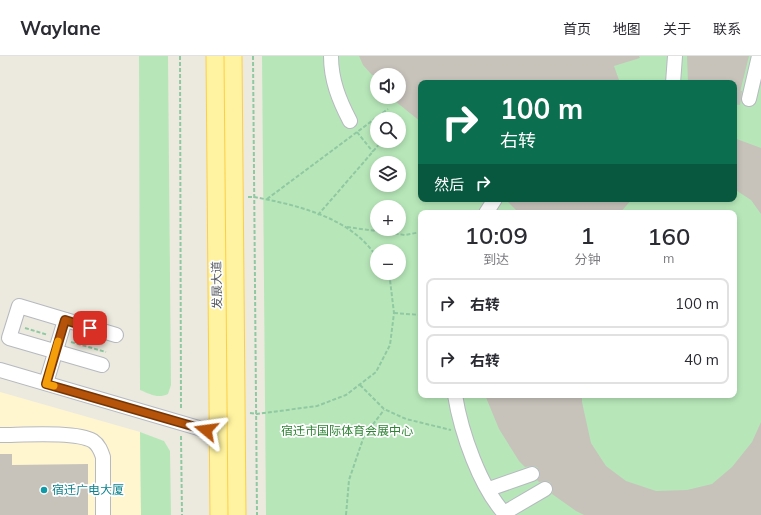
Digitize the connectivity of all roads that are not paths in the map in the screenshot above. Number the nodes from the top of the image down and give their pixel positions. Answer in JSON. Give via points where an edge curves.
{"nodes":[{"id":1,"x":215,"y":56,"type":"edge"},
{"id":2,"x":233,"y":56,"type":"edge"},
{"id":3,"x":332,"y":56,"type":"edge"},
{"id":4,"x":675,"y":56,"type":"edge"},
{"id":5,"x":759,"y":56,"type":"edge"},
{"id":6,"x":673,"y":80,"type":"edge"},
{"id":7,"x":750,"y":99,"type":"edge"},
{"id":8,"x":353,"y":126,"type":"road end"},
{"id":9,"x":65,"y":320,"type":"junction"},
{"id":10,"x":116,"y":336,"type":"dead end"},
{"id":11,"x":56,"y":351,"type":"junction"},
{"id":12,"x":102,"y":365,"type":"dead end"},
{"id":13,"x":0,"y":370,"type":"edge"},
{"id":14,"x":46,"y":384,"type":"junction"},
{"id":15,"x":456,"y":398,"type":"edge"},
{"id":16,"x":219,"y":434,"type":"junction"},
{"id":17,"x":0,"y":435,"type":"edge"},
{"id":18,"x":532,"y":474,"type":"dead end"},
{"id":19,"x":489,"y":489,"type":"junction"},
{"id":20,"x":545,"y":489,"type":"dead end"},
{"id":21,"x":505,"y":514,"type":"edge"},
{"id":22,"x":103,"y":515,"type":"edge"},
{"id":23,"x":219,"y":515,"type":"edge"},
{"id":24,"x":237,"y":515,"type":"edge"}],
"edges":[{"from":1,"to":16,"type":"main road","name":"发展大道"},
{"from":2,"to":24,"type":"main road","name":"发展大道"},
{"from":3,"to":8,"type":"street","via":[[333,78],[338,98]]},
{"from":4,"to":6,"type":"street"},
{"from":5,"to":7,"type":"street"},
{"from":9,"to":10,"type":"street"},
{"from":9,"to":11,"type":"street"},
{"from":9,"to":11,"type":"street","via":[[18,306],[9,338]]},
{"from":11,"to":12,"type":"street"},
{"from":11,"to":14,"type":"street"},
{"from":13,"to":14,"type":"street"},
{"from":14,"to":16,"type":"street"},
{"from":15,"to":19,"type":"street","via":[[479,472]]},
{"from":16,"to":23,"type":"main road","name":"发展大道"},
{"from":17,"to":22,"type":"street","via":[[76,436],[94,442],[100,448],[102,457]]},
{"from":18,"to":19,"type":"street"},
{"from":19,"to":21,"type":"street"},
{"from":20,"to":21,"type":"street"}]}
